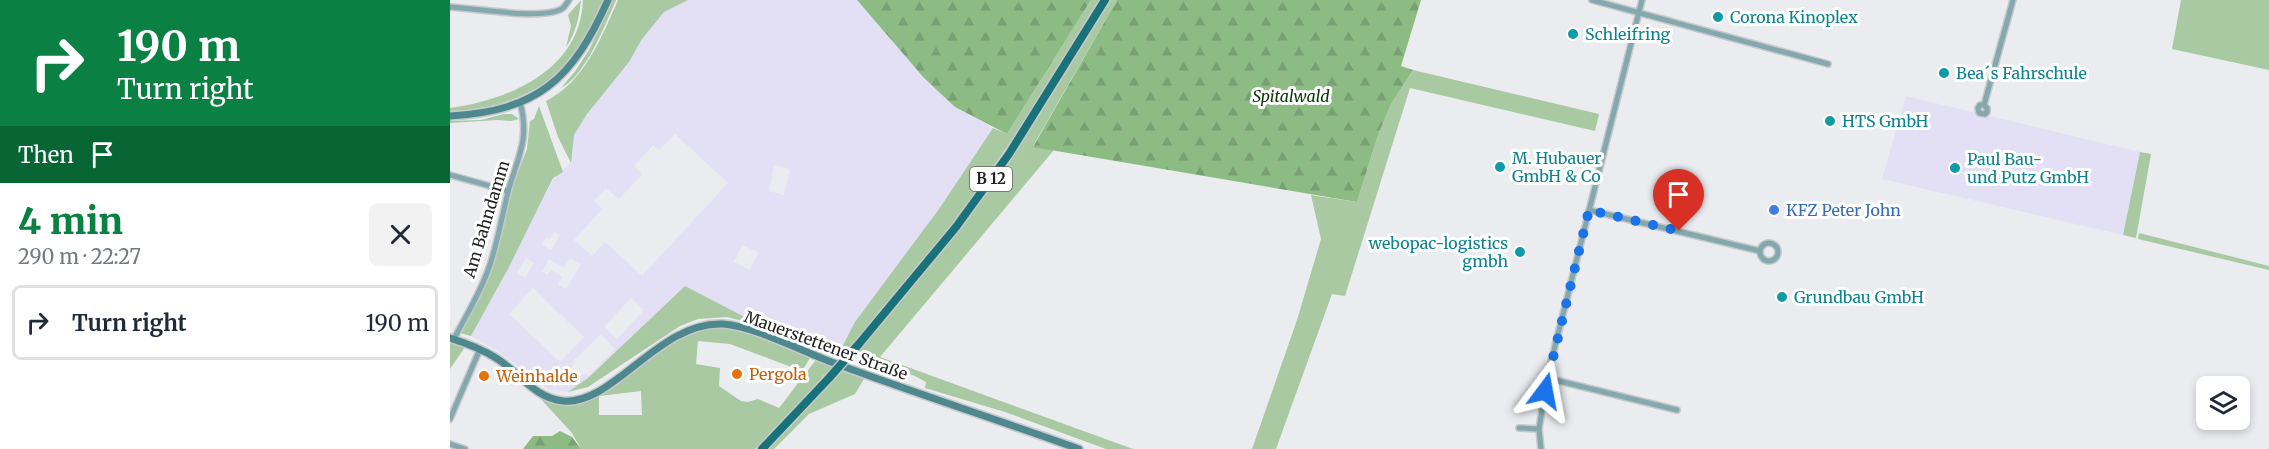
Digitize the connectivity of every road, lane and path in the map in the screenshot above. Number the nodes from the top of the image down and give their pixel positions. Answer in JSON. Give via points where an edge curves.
{"nodes":[{"id":1,"x":472,"y":0,"type":"edge"},
{"id":2,"x":569,"y":0,"type":"edge"},
{"id":3,"x":608,"y":0,"type":"edge"},
{"id":4,"x":1105,"y":0,"type":"edge"},
{"id":5,"x":1592,"y":0,"type":"edge"},
{"id":6,"x":1642,"y":0,"type":"edge"},
{"id":7,"x":2013,"y":0,"type":"edge"},
{"id":8,"x":450,"y":7,"type":"edge"},
{"id":9,"x":471,"y":8,"type":"junction"},
{"id":10,"x":1638,"y":11,"type":"junction"},
{"id":11,"x":1828,"y":64,"type":"dead end"},
{"id":12,"x":520,"y":102,"type":"junction"},
{"id":13,"x":1984,"y":105,"type":"dead end"},
{"id":14,"x":450,"y":116,"type":"edge"},
{"id":15,"x":450,"y":176,"type":"edge"},
{"id":16,"x":508,"y":191,"type":"junction"},
{"id":17,"x":1589,"y":210,"type":"junction"},
{"id":18,"x":1760,"y":251,"type":"dead end"},
{"id":19,"x":452,"y":339,"type":"edge"},
{"id":20,"x":480,"y":349,"type":"junction"},
{"id":21,"x":1547,"y":378,"type":"junction"},
{"id":22,"x":1677,"y":410,"type":"dead end"},
{"id":23,"x":450,"y":419,"type":"edge"},
{"id":24,"x":1519,"y":428,"type":"dead end"},
{"id":25,"x":1539,"y":429,"type":"junction"},
{"id":26,"x":450,"y":444,"type":"edge"},
{"id":27,"x":465,"y":449,"type":"edge"},
{"id":28,"x":762,"y":449,"type":"edge"},
{"id":29,"x":1079,"y":449,"type":"edge"},
{"id":30,"x":1541,"y":449,"type":"edge"}],
"edges":[{"from":1,"to":9,"type":"street"},
{"from":2,"to":9,"type":"street","via":[[563,8],[543,13]]},
{"from":3,"to":12,"type":"main road","via":[[571,65],[557,80]]},
{"from":4,"to":28,"type":"main road","number":"B 12","bridge":true,"via":[[1009,154],[956,227],[858,345]]},
{"from":5,"to":10,"type":"street"},
{"from":6,"to":10,"type":"street"},
{"from":7,"to":13,"type":"street"},
{"from":8,"to":9,"type":"street"},
{"from":10,"to":11,"type":"street"},
{"from":10,"to":17,"type":"street"},
{"from":12,"to":14,"type":"main road","via":[[493,111]]},
{"from":12,"to":16,"type":"street","name":"Am Bahndamm","via":[[525,120],[524,141]]},
{"from":15,"to":16,"type":"street"},
{"from":16,"to":19,"type":"street","name":"Am Bahndamm","via":[[493,257]]},
{"from":17,"to":18,"type":"street"},
{"from":17,"to":21,"type":"street"},
{"from":19,"to":20,"type":"main road","name":"Mauerstettener Straße"},
{"from":20,"to":23,"type":"street"},
{"from":20,"to":29,"type":"main road","name":"Mauerstettener Straße","via":[[548,398],[573,401],[599,391],[682,334],[712,325],[735,326]]},
{"from":21,"to":22,"type":"street"},
{"from":21,"to":25,"type":"street"},
{"from":24,"to":25,"type":"street"},
{"from":25,"to":30,"type":"street"},
{"from":26,"to":27,"type":"street"}]}
